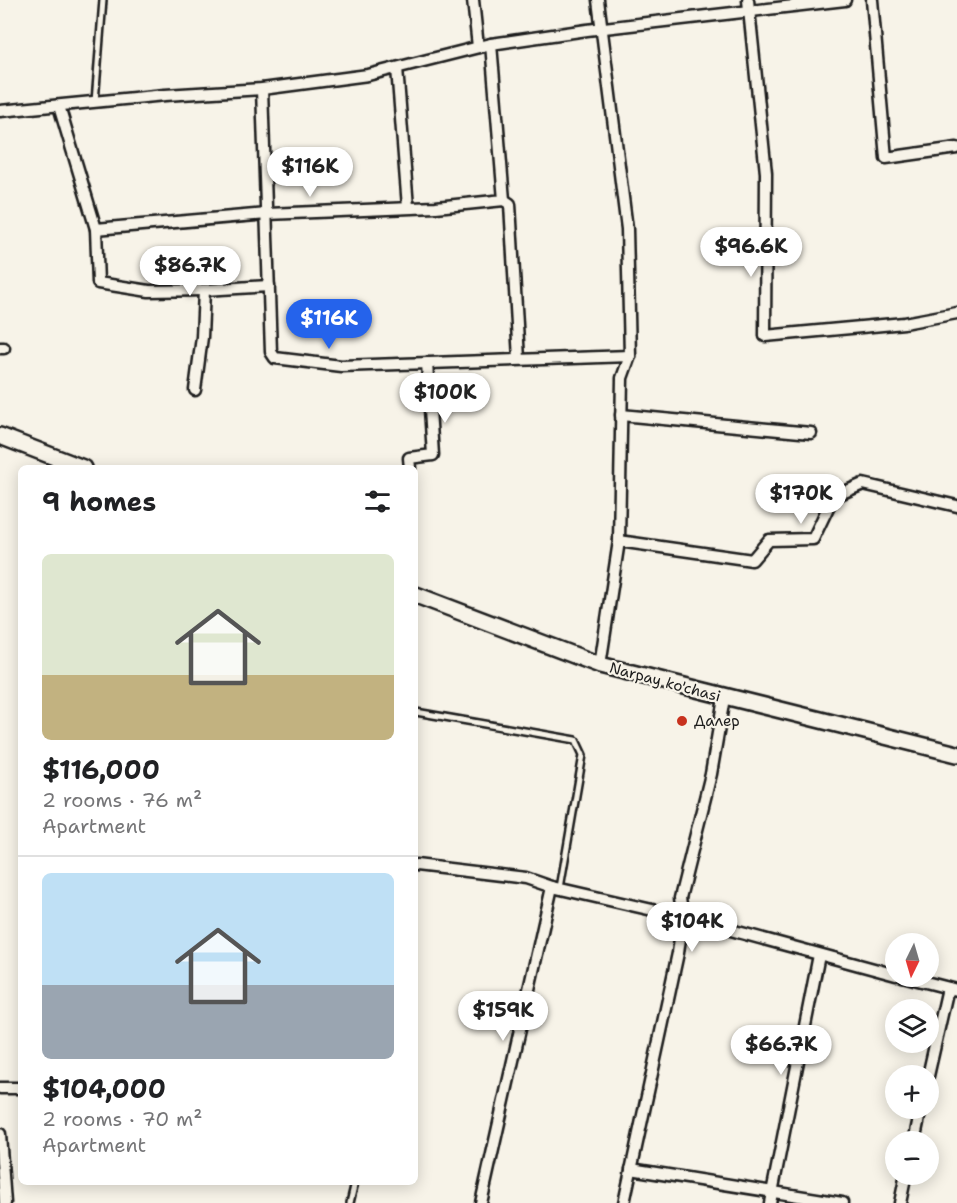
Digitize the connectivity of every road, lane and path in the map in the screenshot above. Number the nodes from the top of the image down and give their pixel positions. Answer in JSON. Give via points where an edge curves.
{"nodes":[{"id":1,"x":103,"y":0,"type":"edge"},
{"id":2,"x":473,"y":0,"type":"edge"},
{"id":3,"x":598,"y":0,"type":"edge"},
{"id":4,"x":845,"y":0,"type":"edge"},
{"id":5,"x":872,"y":0,"type":"edge"},
{"id":6,"x":748,"y":5,"type":"edge"},
{"id":7,"x":600,"y":29,"type":"junction"},
{"id":8,"x":491,"y":44,"type":"junction"},
{"id":9,"x":478,"y":47,"type":"junction"},
{"id":10,"x":397,"y":68,"type":"junction"},
{"id":11,"x":262,"y":89,"type":"junction"},
{"id":12,"x":95,"y":102,"type":"junction"},
{"id":13,"x":59,"y":106,"type":"junction"},
{"id":14,"x":0,"y":111,"type":"edge"},
{"id":15,"x":957,"y":148,"type":"edge"},
{"id":16,"x":504,"y":200,"type":"junction"},
{"id":17,"x":408,"y":207,"type":"junction"},
{"id":18,"x":267,"y":214,"type":"junction"},
{"id":19,"x":96,"y":229,"type":"junction"},
{"id":20,"x":269,"y":286,"type":"junction"},
{"id":21,"x":204,"y":290,"type":"junction"},
{"id":22,"x":957,"y":313,"type":"edge"},
{"id":23,"x":630,"y":356,"type":"junction"},
{"id":24,"x":519,"y":359,"type":"junction"},
{"id":25,"x":427,"y":363,"type":"junction"},
{"id":26,"x":195,"y":390,"type":"dead end"},
{"id":27,"x":621,"y":415,"type":"junction"},
{"id":28,"x":811,"y":433,"type":"dead end"},
{"id":29,"x":0,"y":436,"type":"edge"},
{"id":30,"x":75,"y":465,"type":"edge"},
{"id":31,"x":410,"y":465,"type":"edge"},
{"id":32,"x":957,"y":506,"type":"edge"},
{"id":33,"x":619,"y":541,"type":"junction"},
{"id":34,"x":418,"y":596,"type":"edge"},
{"id":35,"x":600,"y":665,"type":"junction"},
{"id":36,"x":724,"y":698,"type":"junction"},
{"id":37,"x":418,"y":712,"type":"edge"},
{"id":38,"x":957,"y":754,"type":"edge"},
{"id":39,"x":418,"y":865,"type":"edge"},
{"id":40,"x":556,"y":888,"type":"junction"},
{"id":41,"x":683,"y":917,"type":"junction"},
{"id":42,"x":819,"y":955,"type":"junction"},
{"id":43,"x":885,"y":972,"type":"edge"},
{"id":44,"x":953,"y":989,"type":"edge"},
{"id":45,"x":931,"y":1065,"type":"edge"},
{"id":46,"x":0,"y":1088,"type":"edge"},
{"id":47,"x":18,"y":1088,"type":"edge"},
{"id":48,"x":0,"y":1134,"type":"edge"},
{"id":49,"x":630,"y":1169,"type":"junction"},
{"id":50,"x":354,"y":1185,"type":"edge"},
{"id":51,"x":904,"y":1185,"type":"edge"},
{"id":52,"x":773,"y":1192,"type":"junction"},
{"id":53,"x":5,"y":1203,"type":"edge"},
{"id":54,"x":350,"y":1203,"type":"edge"},
{"id":55,"x":481,"y":1203,"type":"edge"},
{"id":56,"x":624,"y":1203,"type":"edge"},
{"id":57,"x":770,"y":1203,"type":"edge"},
{"id":58,"x":842,"y":1203,"type":"edge"},
{"id":59,"x":900,"y":1203,"type":"edge"}],
"edges":[{"from":1,"to":12,"type":"lane"},
{"from":2,"to":9,"type":"street"},
{"from":3,"to":7,"type":"street"},
{"from":4,"to":6,"type":"street"},
{"from":5,"to":15,"type":"street","via":[[886,158]]},
{"from":6,"to":7,"type":"street"},
{"from":6,"to":22,"type":"street","via":[[765,173],[765,336],[904,323]]},
{"from":7,"to":8,"type":"street"},
{"from":7,"to":23,"type":"street","via":[[627,229]]},
{"from":8,"to":9,"type":"street"},
{"from":8,"to":16,"type":"street"},
{"from":9,"to":10,"type":"street"},
{"from":10,"to":11,"type":"street"},
{"from":10,"to":17,"type":"street"},
{"from":11,"to":12,"type":"street"},
{"from":11,"to":18,"type":"street"},
{"from":12,"to":13,"type":"street"},
{"from":13,"to":14,"type":"street"},
{"from":13,"to":19,"type":"street"},
{"from":16,"to":17,"type":"street"},
{"from":16,"to":24,"type":"street","via":[[510,204]]},
{"from":17,"to":18,"type":"street"},
{"from":18,"to":19,"type":"street"},
{"from":18,"to":20,"type":"street"},
{"from":19,"to":21,"type":"street","via":[[98,283],[149,291]]},
{"from":20,"to":21,"type":"street"},
{"from":20,"to":25,"type":"street","via":[[271,352],[275,358],[341,366]]},
{"from":21,"to":26,"type":"street"},
{"from":23,"to":24,"type":"street"},
{"from":23,"to":27,"type":"street","via":[[622,378]]},
{"from":24,"to":25,"type":"street"},
{"from":25,"to":31,"type":"street","via":[[433,455],[409,458]]},
{"from":27,"to":28,"type":"street"},
{"from":27,"to":33,"type":"street"},
{"from":29,"to":30,"type":"main road"},
{"from":32,"to":33,"type":"street","via":[[863,484],[833,497],[813,539],[769,540],[752,560]]},
{"from":33,"to":35,"type":"street"},
{"from":34,"to":35,"type":"main road","name":"Narpay ko'chasi"},
{"from":35,"to":36,"type":"main road","name":"Narpay ko'chasi"},
{"from":36,"to":38,"type":"main road","name":"Narpay ko'chasi"},
{"from":36,"to":41,"type":"street","via":[[711,774],[680,898]]},
{"from":37,"to":40,"type":"lane","via":[[576,740],[583,755]]},
{"from":39,"to":40,"type":"street","via":[[526,878]]},
{"from":40,"to":41,"type":"street"},
{"from":40,"to":55,"type":"street"},
{"from":41,"to":42,"type":"street"},
{"from":41,"to":49,"type":"street"},
{"from":42,"to":43,"type":"street"},
{"from":42,"to":52,"type":"street"},
{"from":44,"to":45,"type":"street"},
{"from":46,"to":47,"type":"street"},
{"from":48,"to":53,"type":"street"},
{"from":49,"to":52,"type":"street"},
{"from":49,"to":56,"type":"street"},
{"from":50,"to":54,"type":"lane"},
{"from":51,"to":59,"type":"street"},
{"from":52,"to":57,"type":"street"},
{"from":52,"to":58,"type":"street"}]}
